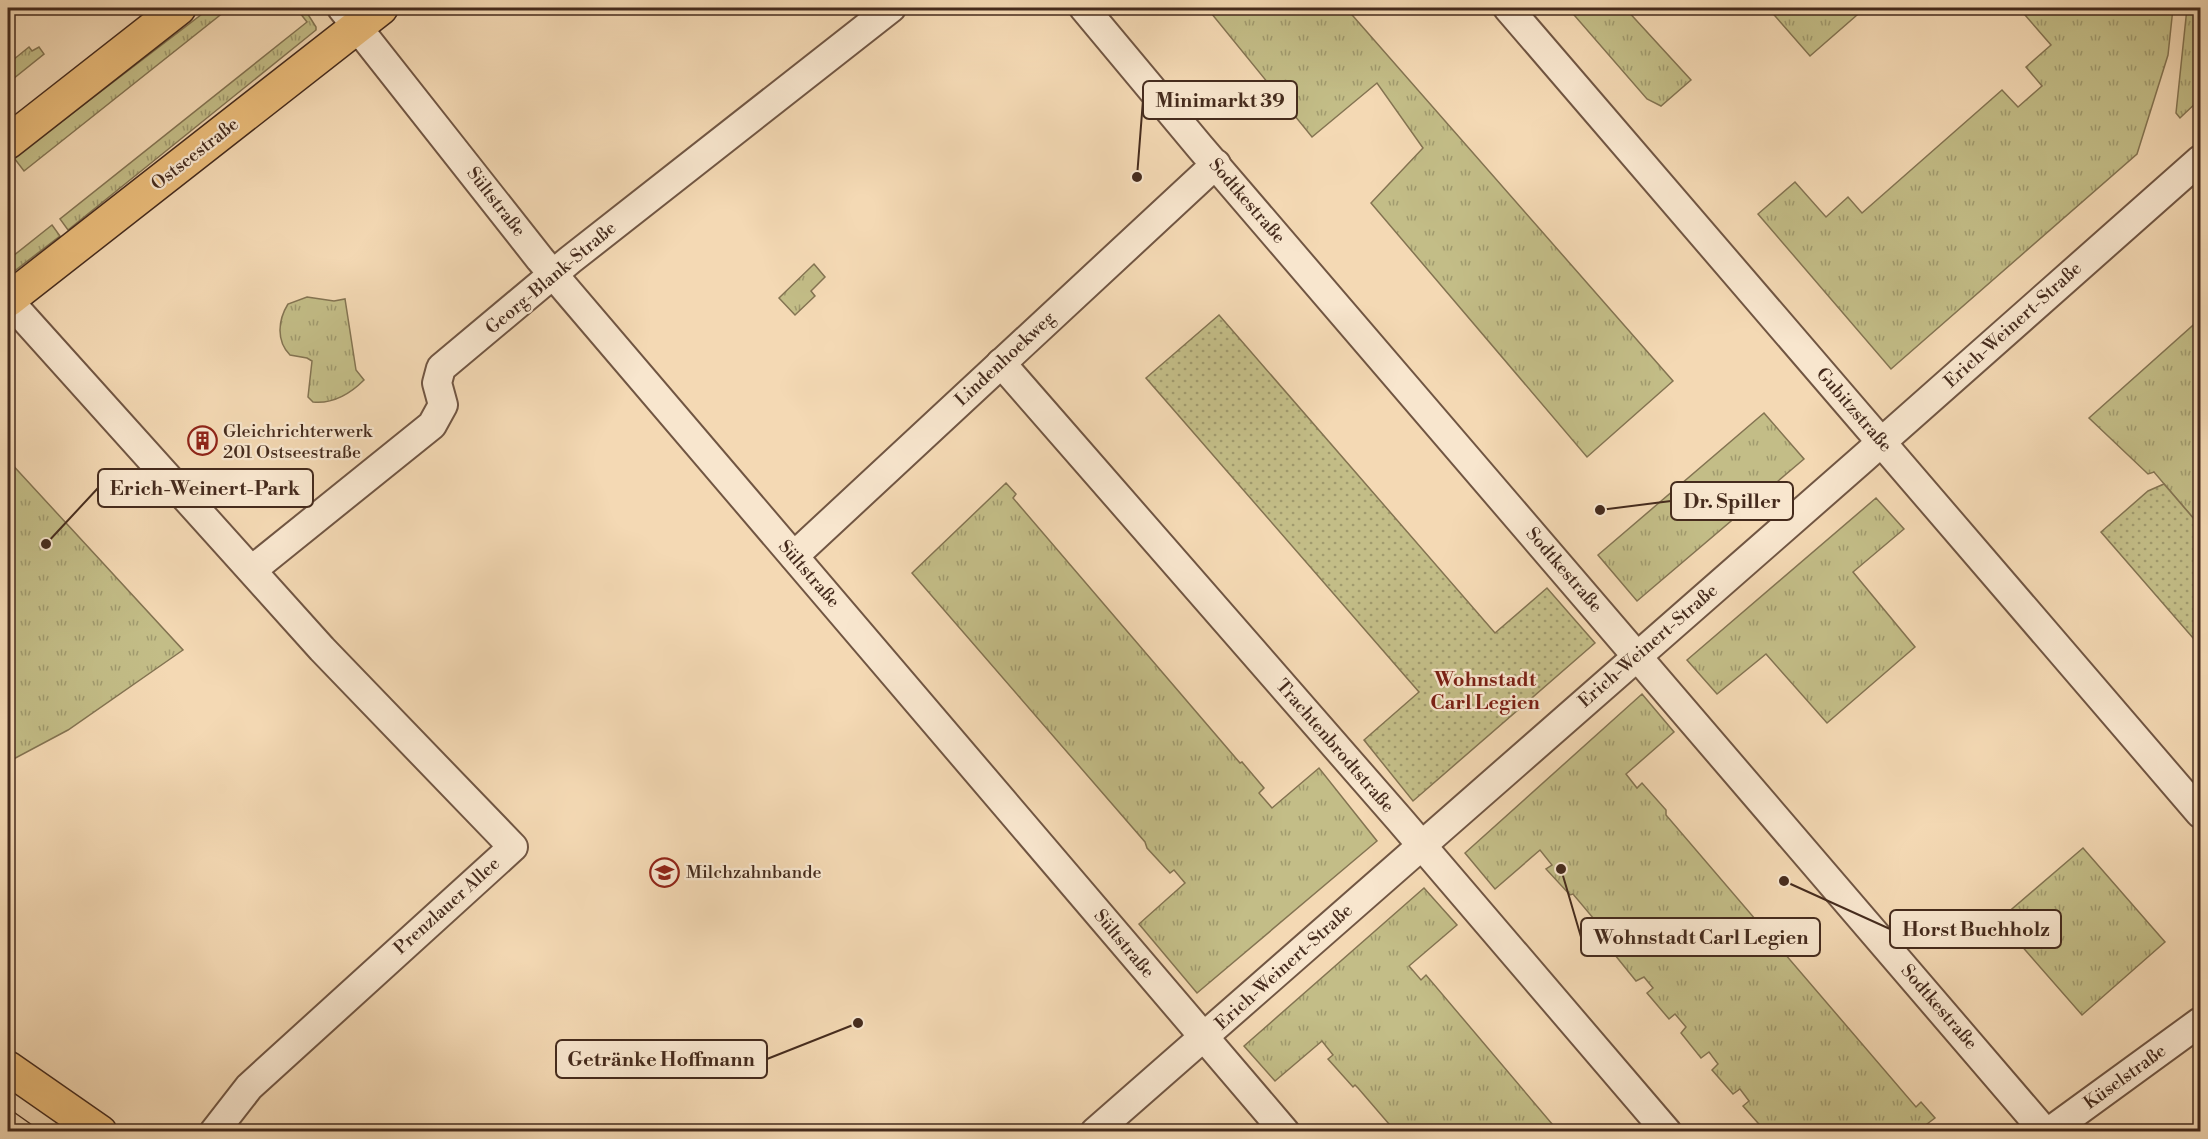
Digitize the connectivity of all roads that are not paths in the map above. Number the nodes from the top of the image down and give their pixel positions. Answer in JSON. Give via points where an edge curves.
{"nodes":[{"id":1,"x":179,"y":8,"type":"edge"},
{"id":2,"x":891,"y":8,"type":"edge"},
{"id":3,"x":1084,"y":8,"type":"edge"},
{"id":4,"x":1508,"y":8,"type":"edge"},
{"id":5,"x":360,"y":14,"type":"edge"},
{"id":6,"x":8,"y":142,"type":"edge"},
{"id":7,"x":2200,"y":159,"type":"edge"},
{"id":8,"x":1216,"y":164,"type":"junction"},
{"id":9,"x":554,"y":274,"type":"junction"},
{"id":10,"x":8,"y":300,"type":"edge"},
{"id":11,"x":1001,"y":363,"type":"junction"},
{"id":12,"x":1882,"y":442,"type":"junction"},
{"id":13,"x":794,"y":556,"type":"junction"},
{"id":14,"x":252,"y":570,"type":"junction"},
{"id":15,"x":1637,"y":656,"type":"junction"},
{"id":16,"x":2200,"y":813,"type":"edge"},
{"id":17,"x":1422,"y":845,"type":"junction"},
{"id":18,"x":2200,"y":1022,"type":"edge"},
{"id":19,"x":1205,"y":1037,"type":"junction"},
{"id":20,"x":8,"y":1068,"type":"edge"},
{"id":21,"x":100,"y":1131,"type":"edge"},
{"id":22,"x":214,"y":1131,"type":"edge"},
{"id":23,"x":1095,"y":1131,"type":"edge"},
{"id":24,"x":1286,"y":1131,"type":"edge"},
{"id":25,"x":1667,"y":1131,"type":"edge"},
{"id":26,"x":2047,"y":1131,"type":"edge"}],
"edges":[{"from":1,"to":6,"type":"main road"},
{"from":2,"to":9,"type":"street","name":"Georg-Blank-Straße"},
{"from":3,"to":8,"type":"street","name":"Sodtkestraße"},
{"from":4,"to":12,"type":"street","name":"Gubitzstraße"},
{"from":5,"to":9,"type":"street","name":"Sültstraße"},
{"from":5,"to":10,"type":"main road","name":"Ostseestraße"},
{"from":7,"to":12,"type":"street","name":"Erich-Weinert-Straße"},
{"from":8,"to":11,"type":"street","name":"Lindenhoekweg"},
{"from":8,"to":15,"type":"street","name":"Sodtkestraße"},
{"from":9,"to":13,"type":"street","name":"Sültstraße"},
{"from":9,"to":14,"type":"street","name":"Georg-Blank-Straße","via":[[441,368],[437,383],[443,405],[432,425]]},
{"from":10,"to":14,"type":"street","name":"Ostseestraße"},
{"from":11,"to":13,"type":"street","name":"Lindenhoekweg"},
{"from":11,"to":17,"type":"street","name":"Trachtenbrodtstraße"},
{"from":12,"to":15,"type":"street","name":"Erich-Weinert-Straße"},
{"from":12,"to":16,"type":"street","name":"Gubitzstraße"},
{"from":13,"to":19,"type":"street","name":"Sültstraße"},
{"from":14,"to":22,"type":"street","name":"Prenzlauer Allee","via":[[322,649],[513,847],[249,1087]]},
{"from":15,"to":17,"type":"street","name":"Erich-Weinert-Straße"},
{"from":15,"to":26,"type":"street","name":"Sodtkestraße"},
{"from":17,"to":19,"type":"street","name":"Erich-Weinert-Straße"},
{"from":17,"to":25,"type":"street","name":"Trachtenbrodtstraße"},
{"from":18,"to":26,"type":"street","name":"Küselstraße"},
{"from":19,"to":23,"type":"street","name":"Erich-Weinert-Straße"},
{"from":19,"to":24,"type":"street","name":"Sültstraße"},
{"from":20,"to":21,"type":"main road"}]}
